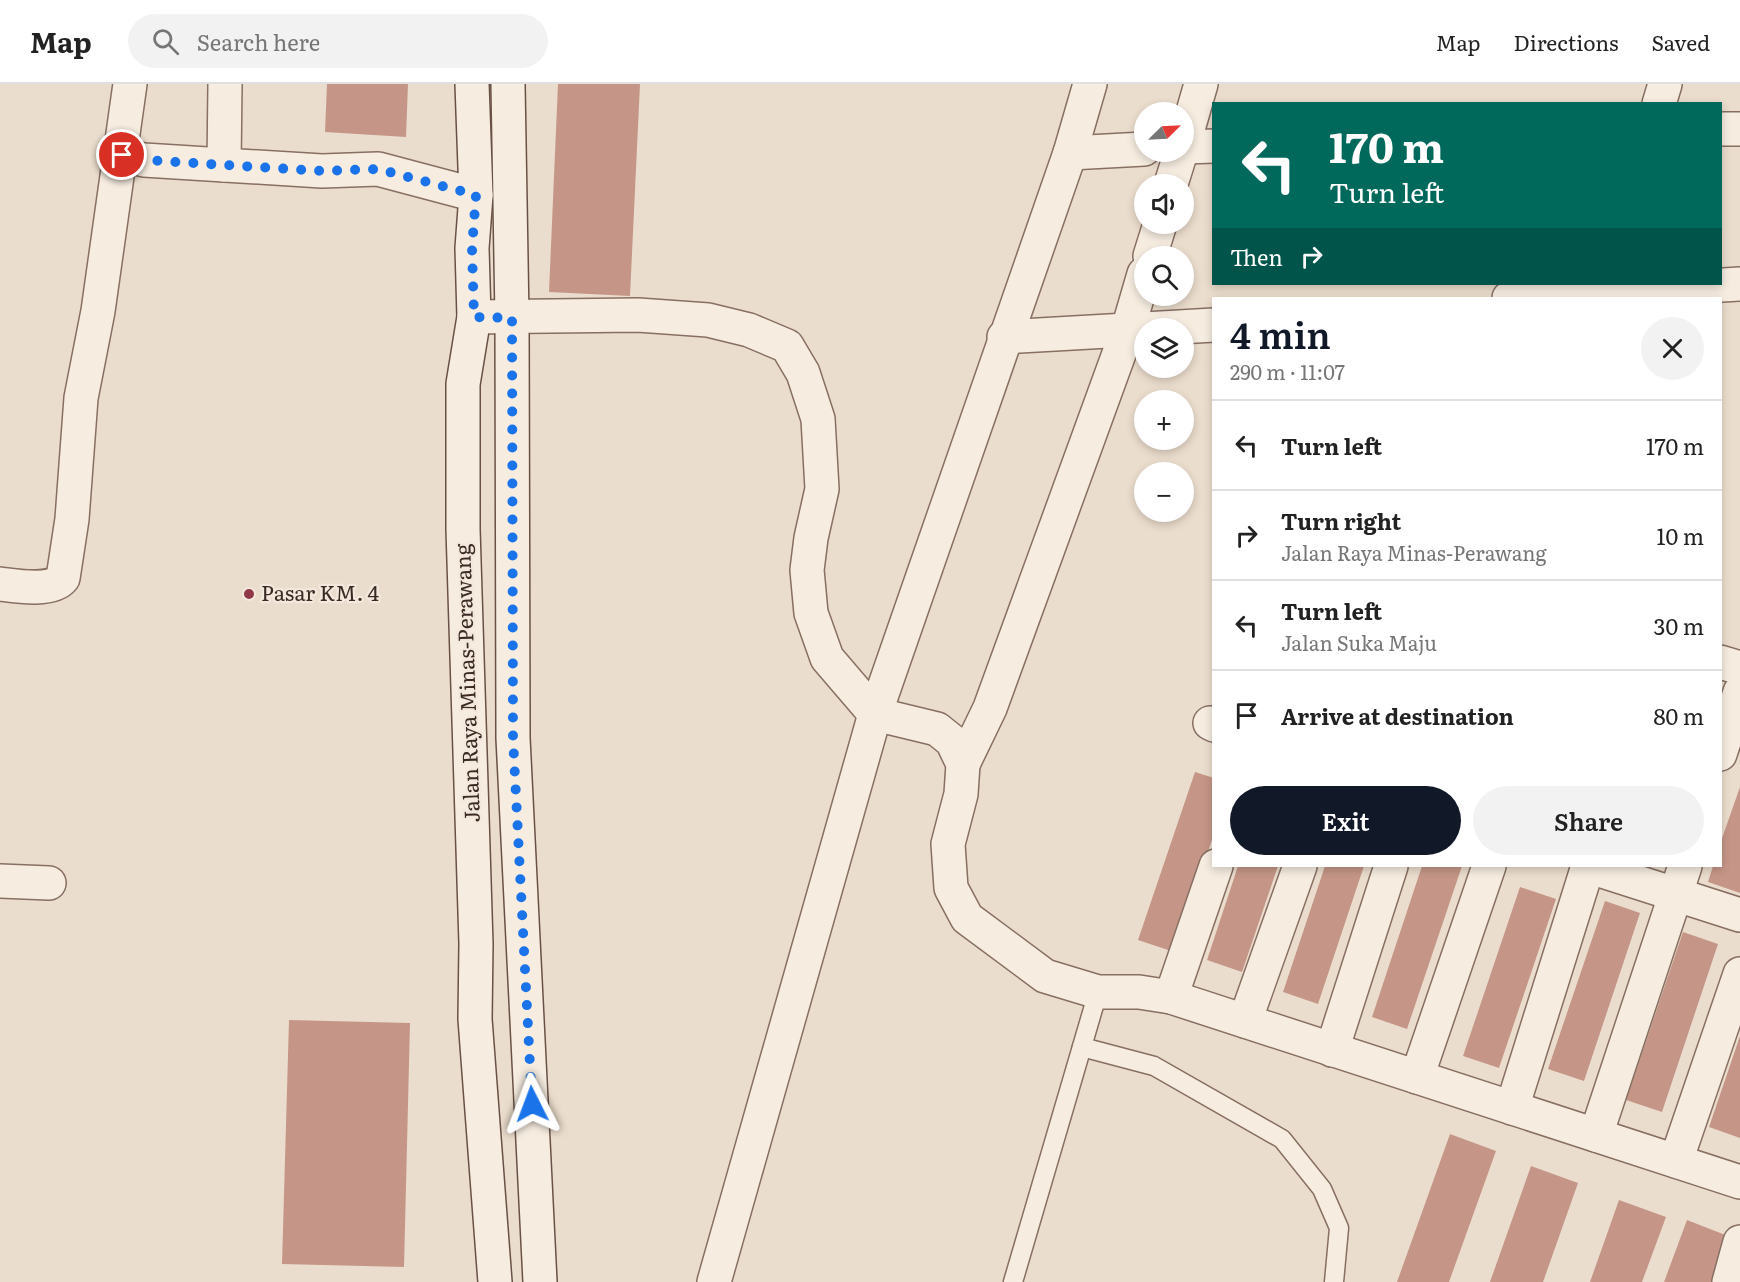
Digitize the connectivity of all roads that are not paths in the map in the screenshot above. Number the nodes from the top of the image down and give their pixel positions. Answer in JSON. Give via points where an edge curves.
{"nodes":[{"id":1,"x":130,"y":84,"type":"edge"},
{"id":2,"x":225,"y":84,"type":"edge"},
{"id":3,"x":472,"y":84,"type":"edge"},
{"id":4,"x":507,"y":84,"type":"edge"},
{"id":5,"x":1090,"y":84,"type":"edge"},
{"id":6,"x":1201,"y":84,"type":"edge"},
{"id":7,"x":1665,"y":84,"type":"edge"},
{"id":8,"x":1660,"y":102,"type":"edge"},
{"id":9,"x":1194,"y":108,"type":"edge"},
{"id":10,"x":1722,"y":129,"type":"edge"},
{"id":11,"x":1740,"y":129,"type":"edge"},
{"id":12,"x":1212,"y":146,"type":"edge"},
{"id":13,"x":1194,"y":147,"type":"edge"},
{"id":14,"x":1134,"y":150,"type":"edge"},
{"id":15,"x":1070,"y":153,"type":"junction"},
{"id":16,"x":122,"y":155,"type":"junction"},
{"id":17,"x":224,"y":165,"type":"junction"},
{"id":18,"x":476,"y":195,"type":"junction"},
{"id":19,"x":1740,"y":284,"type":"edge"},
{"id":20,"x":1526,"y":297,"type":"edge"},
{"id":21,"x":1135,"y":306,"type":"edge"},
{"id":22,"x":474,"y":317,"type":"junction"},
{"id":23,"x":512,"y":318,"type":"junction"},
{"id":24,"x":1212,"y":325,"type":"edge"},
{"id":25,"x":1128,"y":329,"type":"junction"},
{"id":26,"x":1004,"y":337,"type":"junction"},
{"id":27,"x":0,"y":584,"type":"edge"},
{"id":28,"x":1722,"y":663,"type":"edge"},
{"id":29,"x":1740,"y":668,"type":"edge"},
{"id":30,"x":1740,"y":692,"type":"edge"},
{"id":31,"x":875,"y":714,"type":"junction"},
{"id":32,"x":1722,"y":748,"type":"edge"},
{"id":33,"x":963,"y":764,"type":"junction"},
{"id":34,"x":1216,"y":867,"type":"edge"},
{"id":35,"x":1300,"y":867,"type":"edge"},
{"id":36,"x":1391,"y":867,"type":"edge"},
{"id":37,"x":1489,"y":867,"type":"edge"},
{"id":38,"x":1588,"y":867,"type":"edge"},
{"id":39,"x":1595,"y":867,"type":"edge"},
{"id":40,"x":1681,"y":880,"type":"edge"},
{"id":41,"x":0,"y":881,"type":"edge"},
{"id":42,"x":49,"y":883,"type":"dead end"},
{"id":43,"x":1740,"y":915,"type":"edge"},
{"id":44,"x":1740,"y":974,"type":"edge"},
{"id":45,"x":1098,"y":992,"type":"junction"},
{"id":46,"x":1171,"y":997,"type":"junction"},
{"id":47,"x":1245,"y":1022,"type":"junction"},
{"id":48,"x":1082,"y":1047,"type":"junction"},
{"id":49,"x":1332,"y":1050,"type":"junction"},
{"id":50,"x":1417,"y":1077,"type":"junction"},
{"id":51,"x":1512,"y":1108,"type":"junction"},
{"id":52,"x":1596,"y":1135,"type":"junction"},
{"id":53,"x":1676,"y":1161,"type":"junction"},
{"id":54,"x":1740,"y":1182,"type":"edge"},
{"id":55,"x":1740,"y":1242,"type":"edge"},
{"id":56,"x":495,"y":1282,"type":"edge"},
{"id":57,"x":540,"y":1282,"type":"edge"},
{"id":58,"x":714,"y":1282,"type":"edge"},
{"id":59,"x":1013,"y":1282,"type":"edge"},
{"id":60,"x":1334,"y":1282,"type":"edge"},
{"id":61,"x":1729,"y":1282,"type":"edge"}],
"edges":[{"from":1,"to":16,"type":"street"},
{"from":2,"to":17,"type":"street"},
{"from":3,"to":18,"type":"street","name":"Jalan Raya Minas-Perawang"},
{"from":4,"to":23,"type":"street","name":"Jalan Raya Minas-Perawang"},
{"from":5,"to":15,"type":"street"},
{"from":6,"to":9,"type":"street"},
{"from":7,"to":8,"type":"street"},
{"from":10,"to":11,"type":"street"},
{"from":12,"to":13,"type":"street"},
{"from":14,"to":15,"type":"street"},
{"from":15,"to":26,"type":"street"},
{"from":16,"to":17,"type":"street"},
{"from":16,"to":27,"type":"street","via":[[81,398],[72,519],[63,578],[50,586]]},
{"from":17,"to":18,"type":"street","via":[[322,171],[378,169]]},
{"from":18,"to":22,"type":"street","name":"Jalan Raya Minas-Perawang","via":[[472,248]]},
{"from":19,"to":20,"type":"street"},
{"from":21,"to":25,"type":"street"},
{"from":22,"to":23,"type":"street"},
{"from":22,"to":56,"type":"street","name":"Jalan Raya Minas-Perawang","via":[[463,384],[463,529],[475,1019]]},
{"from":23,"to":31,"type":"street","via":[[638,315],[708,320],[749,330],[787,346],[803,373],[818,419],[822,489],[807,570],[811,613],[827,658]]},
{"from":23,"to":57,"type":"street","name":"Jalan Raya Minas-Perawang","via":[[513,738]]},
{"from":24,"to":25,"type":"street"},
{"from":25,"to":26,"type":"street"},
{"from":25,"to":33,"type":"street","via":[[990,708]]},
{"from":26,"to":31,"type":"street"},
{"from":28,"to":29,"type":"street"},
{"from":30,"to":32,"type":"street"},
{"from":31,"to":33,"type":"street","via":[[938,729],[951,741]]},
{"from":31,"to":58,"type":"street"},
{"from":33,"to":45,"type":"street","via":[[961,794],[948,844],[951,888],[967,918],[1045,976]]},
{"from":34,"to":46,"type":"street"},
{"from":35,"to":47,"type":"street"},
{"from":36,"to":49,"type":"street"},
{"from":37,"to":50,"type":"street"},
{"from":38,"to":51,"type":"street"},
{"from":39,"to":40,"type":"street"},
{"from":40,"to":43,"type":"street"},
{"from":40,"to":52,"type":"street"},
{"from":41,"to":42,"type":"street"},
{"from":44,"to":53,"type":"street"},
{"from":45,"to":46,"type":"street"},
{"from":45,"to":48,"type":"lane"},
{"from":46,"to":47,"type":"street"},
{"from":47,"to":49,"type":"street"},
{"from":48,"to":59,"type":"lane"},
{"from":48,"to":60,"type":"lane","via":[[1154,1066],[1282,1139],[1322,1189],[1339,1228]]},
{"from":49,"to":50,"type":"street"},
{"from":50,"to":51,"type":"street"},
{"from":51,"to":52,"type":"street"},
{"from":52,"to":53,"type":"street"},
{"from":53,"to":54,"type":"street"},
{"from":55,"to":61,"type":"street"}]}
